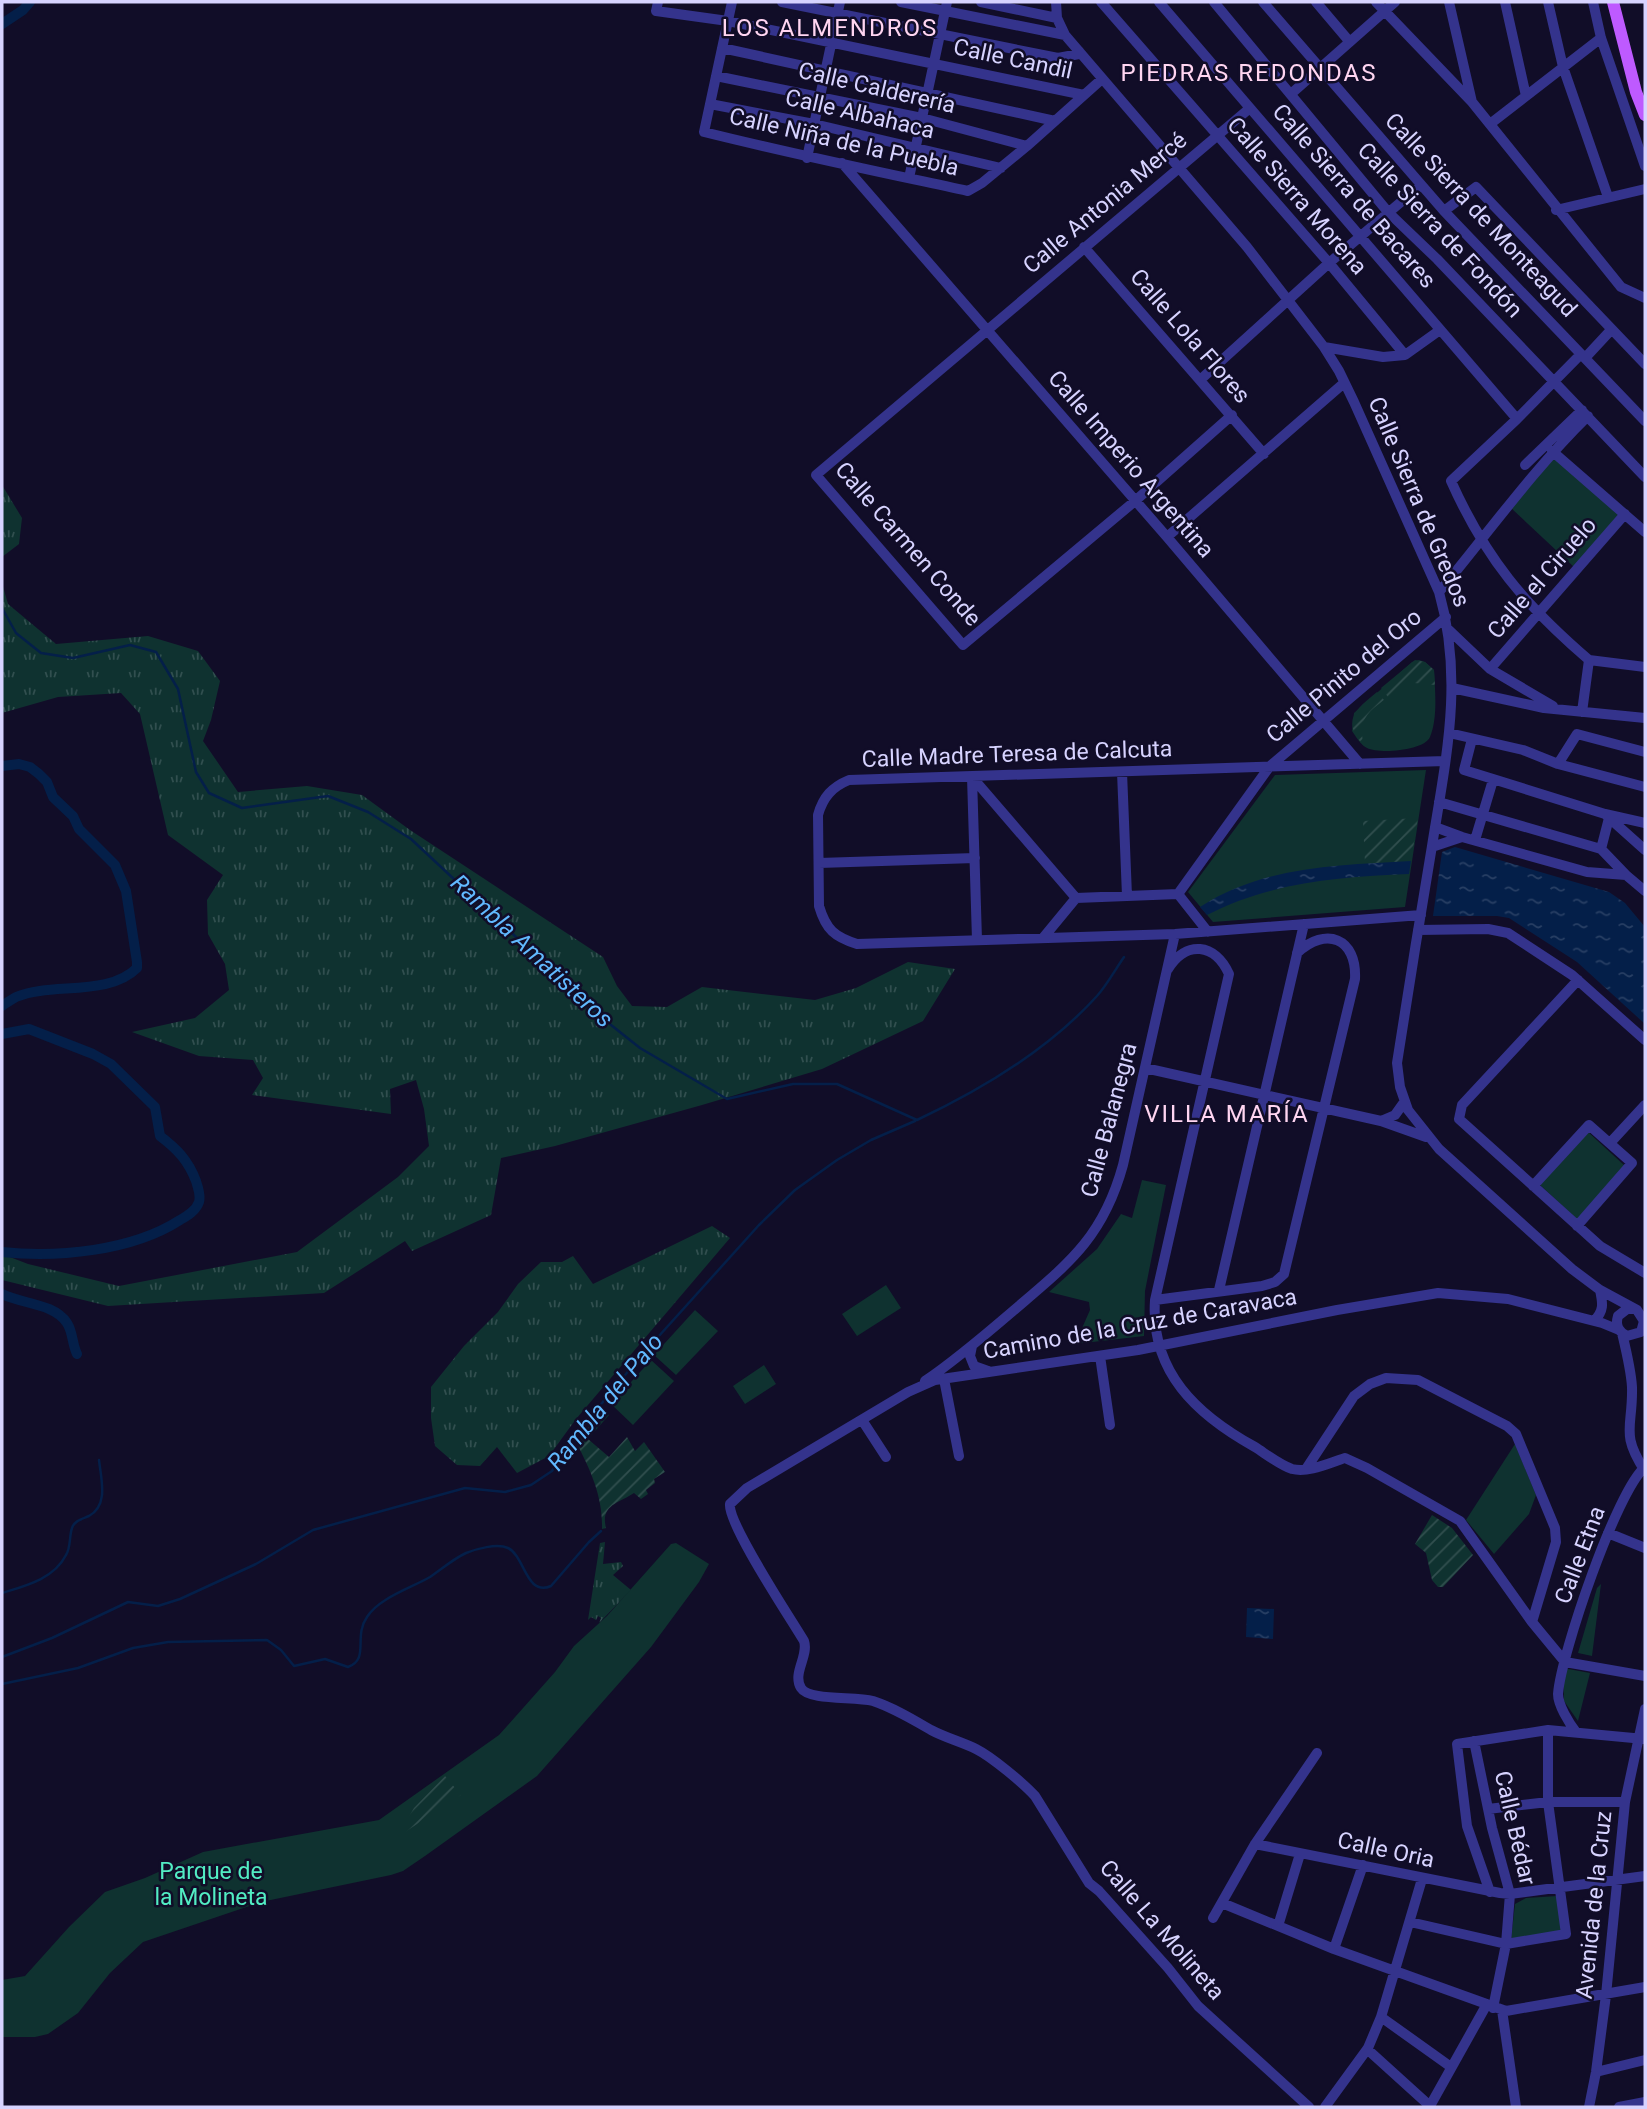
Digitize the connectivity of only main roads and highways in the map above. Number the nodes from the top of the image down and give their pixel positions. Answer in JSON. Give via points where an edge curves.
{"nodes":[{"id":1,"x":1613,"y":2,"type":"edge"},
{"id":2,"x":1645,"y":115,"type":"edge"}],
"edges":[{"from":1,"to":2,"type":"main road"}]}
